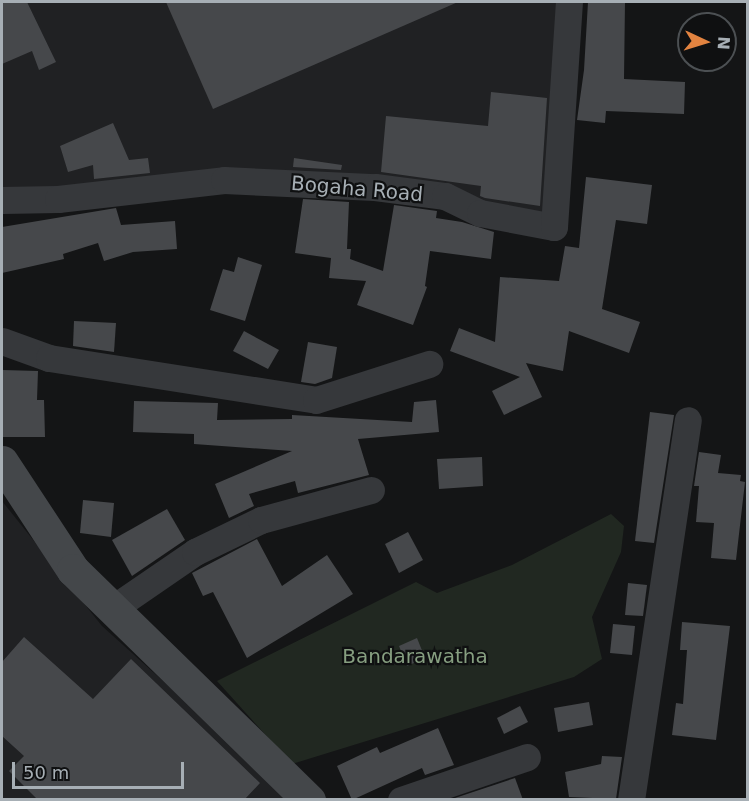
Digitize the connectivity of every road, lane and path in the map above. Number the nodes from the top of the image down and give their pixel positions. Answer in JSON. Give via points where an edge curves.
{"nodes":[{"id":1,"x":569,"y":2,"type":"edge"},
{"id":2,"x":2,"y":200,"type":"edge"},
{"id":3,"x":2,"y":341,"type":"edge"},
{"id":4,"x":429,"y":364,"type":"dead end"},
{"id":5,"x":688,"y":420,"type":"dead end"},
{"id":6,"x":2,"y":462,"type":"edge"},
{"id":7,"x":371,"y":490,"type":"dead end"},
{"id":8,"x":112,"y":609,"type":"junction"},
{"id":9,"x":527,"y":757,"type":"dead end"},
{"id":10,"x":309,"y":800,"type":"edge"},
{"id":11,"x":401,"y":800,"type":"edge"},
{"id":12,"x":631,"y":800,"type":"edge"}],
"edges":[{"from":1,"to":2,"type":"street","name":"Bogaha Road","via":[[554,227],[480,213],[445,196],[363,186],[225,180],[58,200]]},
{"from":3,"to":4,"type":"street","via":[[49,358],[316,399]]},
{"from":5,"to":12,"type":"street"},
{"from":6,"to":8,"type":"street","via":[[73,570]]},
{"from":7,"to":8,"type":"street","via":[[261,520],[195,552]]},
{"from":8,"to":10,"type":"street"},
{"from":9,"to":11,"type":"street"}]}
